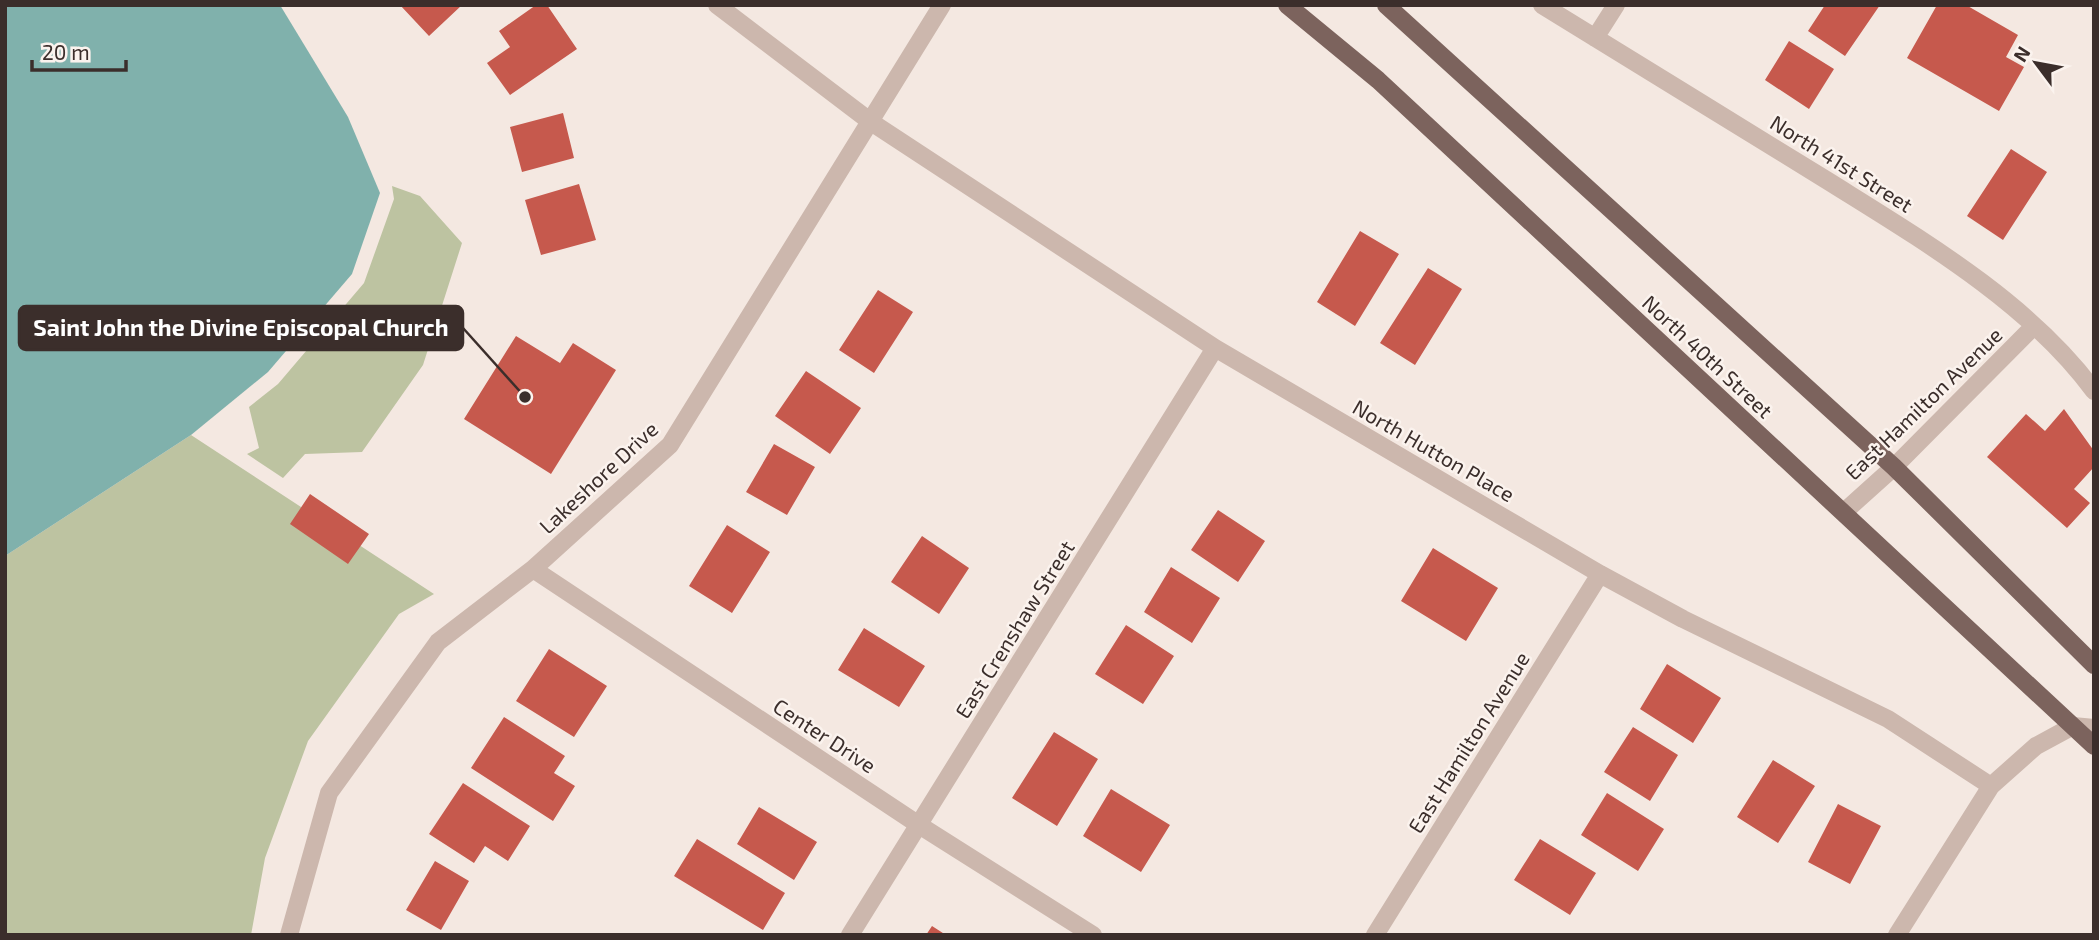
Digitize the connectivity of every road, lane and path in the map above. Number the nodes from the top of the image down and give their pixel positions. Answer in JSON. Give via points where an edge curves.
{"nodes":[{"id":1,"x":717,"y":5,"type":"edge"},
{"id":2,"x":942,"y":5,"type":"edge"},
{"id":3,"x":1287,"y":5,"type":"edge"},
{"id":4,"x":1387,"y":5,"type":"edge"},
{"id":5,"x":1542,"y":5,"type":"edge"},
{"id":6,"x":1616,"y":5,"type":"edge"},
{"id":7,"x":1595,"y":38,"type":"junction"},
{"id":8,"x":871,"y":122,"type":"junction"},
{"id":9,"x":2034,"y":326,"type":"junction"},
{"id":10,"x":1215,"y":348,"type":"junction"},
{"id":11,"x":2094,"y":391,"type":"edge"},
{"id":12,"x":1894,"y":467,"type":"junction"},
{"id":13,"x":1844,"y":512,"type":"junction"},
{"id":14,"x":533,"y":569,"type":"junction"},
{"id":15,"x":1600,"y":574,"type":"junction"},
{"id":16,"x":2094,"y":666,"type":"edge"},
{"id":17,"x":2073,"y":726,"type":"junction"},
{"id":18,"x":2094,"y":727,"type":"edge"},
{"id":19,"x":2094,"y":746,"type":"edge"},
{"id":20,"x":1991,"y":786,"type":"junction"},
{"id":21,"x":919,"y":825,"type":"junction"},
{"id":22,"x":289,"y":935,"type":"edge"},
{"id":23,"x":850,"y":935,"type":"edge"},
{"id":24,"x":1093,"y":935,"type":"edge"},
{"id":25,"x":1375,"y":935,"type":"edge"},
{"id":26,"x":1897,"y":935,"type":"edge"}],
"edges":[{"from":1,"to":8,"type":"street"},
{"from":2,"to":8,"type":"street","name":"Lakeshore Drive"},
{"from":3,"to":13,"type":"main road","name":"North 40th Street","via":[[1378,80]]},
{"from":4,"to":12,"type":"main road","name":"North 40th Street"},
{"from":5,"to":7,"type":"street","name":"North 41st Street"},
{"from":6,"to":7,"type":"street"},
{"from":7,"to":9,"type":"street","name":"North 41st Street","via":[[1943,253]]},
{"from":8,"to":10,"type":"street","name":"North Hutton Place"},
{"from":8,"to":14,"type":"street","name":"Lakeshore Drive","via":[[670,445]]},
{"from":9,"to":11,"type":"street","name":"North 41st Street"},
{"from":9,"to":12,"type":"street","name":"East Hamilton Avenue"},
{"from":10,"to":15,"type":"street","name":"North Hutton Place"},
{"from":10,"to":21,"type":"street","name":"East Crenshaw Street"},
{"from":12,"to":13,"type":"street","name":"East Hamilton Avenue"},
{"from":12,"to":16,"type":"main road","name":"North 40th Street"},
{"from":13,"to":17,"type":"main road","name":"North 40th Street"},
{"from":14,"to":21,"type":"street","name":"Center Drive"},
{"from":14,"to":22,"type":"street","name":"Lakeshore Drive","via":[[438,642],[330,793]]},
{"from":15,"to":20,"type":"street","name":"North Hutton Place","via":[[1888,719]]},
{"from":15,"to":25,"type":"street","name":"East Hamilton Avenue"},
{"from":17,"to":18,"type":"street"},
{"from":17,"to":19,"type":"main road","name":"North 40th Street"},
{"from":17,"to":20,"type":"street","via":[[2036,746]]},
{"from":20,"to":26,"type":"street"},
{"from":21,"to":23,"type":"street","name":"East Crenshaw Street"},
{"from":21,"to":24,"type":"street","name":"Center Drive"}]}
